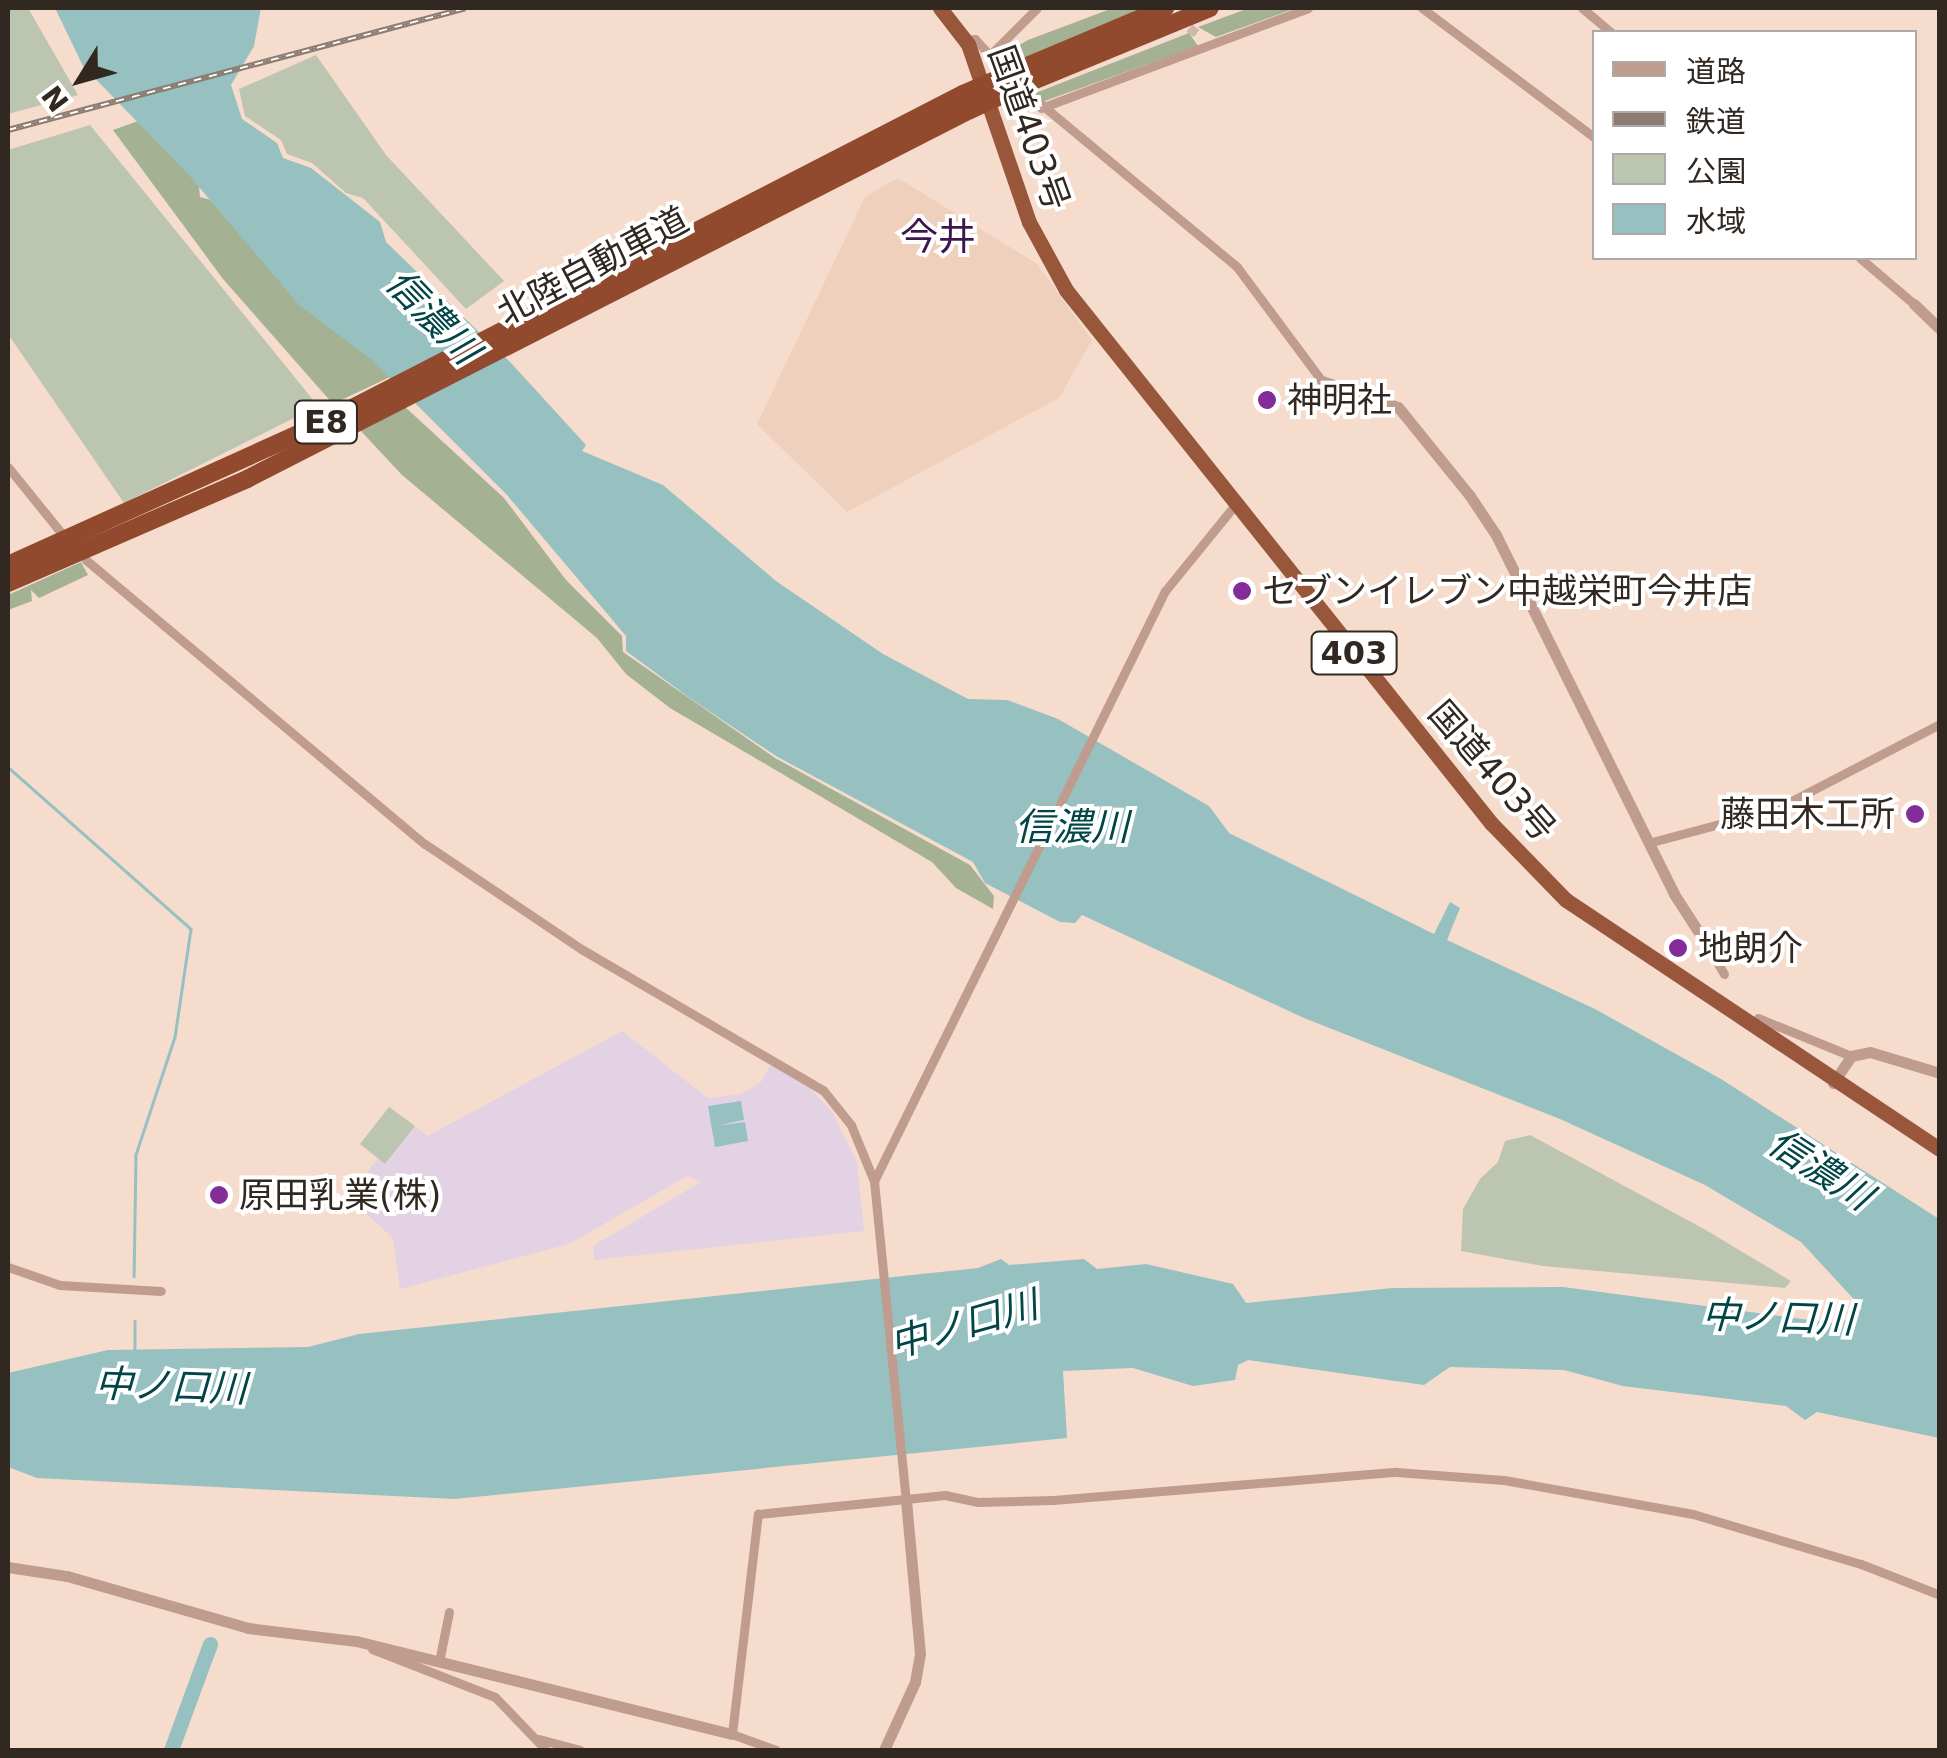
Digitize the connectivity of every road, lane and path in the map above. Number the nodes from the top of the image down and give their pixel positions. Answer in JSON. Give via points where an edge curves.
{"nodes":[{"id":1,"x":940,"y":8,"type":"edge"},
{"id":2,"x":1037,"y":8,"type":"edge"},
{"id":3,"x":1165,"y":8,"type":"edge"},
{"id":4,"x":1210,"y":8,"type":"edge"},
{"id":5,"x":1308,"y":8,"type":"edge"},
{"id":6,"x":1422,"y":8,"type":"edge"},
{"id":7,"x":1582,"y":8,"type":"edge"},
{"id":8,"x":1609,"y":30,"type":"edge"},
{"id":9,"x":1200,"y":36,"type":"tunnel mouth"},
{"id":10,"x":965,"y":40,"type":"junction"},
{"id":11,"x":1211,"y":45,"type":"junction"},
{"id":12,"x":988,"y":56,"type":"junction"},
{"id":13,"x":1030,"y":74,"type":"junction"},
{"id":14,"x":966,"y":102,"type":"junction"},
{"id":15,"x":1041,"y":108,"type":"junction"},
{"id":16,"x":1592,"y":135,"type":"edge"},
{"id":17,"x":1862,"y":260,"type":"edge"},
{"id":18,"x":1914,"y":304,"type":"joint"},
{"id":19,"x":1940,"y":330,"type":"edge"},
{"id":20,"x":1322,"y":381,"type":"joint"},
{"id":21,"x":8,"y":467,"type":"edge"},
{"id":22,"x":1234,"y":506,"type":"junction"},
{"id":23,"x":109,"y":532,"type":"junction"},
{"id":24,"x":62,"y":534,"type":"dead end"},
{"id":25,"x":86,"y":560,"type":"dead end"},
{"id":26,"x":8,"y":565,"type":"edge"},
{"id":27,"x":8,"y":583,"type":"edge"},
{"id":28,"x":1940,"y":724,"type":"edge"},
{"id":29,"x":1648,"y":843,"type":"junction"},
{"id":30,"x":1709,"y":948,"type":"joint"},
{"id":31,"x":1724,"y":974,"type":"dead end"},
{"id":32,"x":1758,"y":1018,"type":"dead end"},
{"id":33,"x":1851,"y":1056,"type":"junction"},
{"id":34,"x":1940,"y":1073,"type":"edge"},
{"id":35,"x":1833,"y":1083,"type":"junction"},
{"id":36,"x":1940,"y":1150,"type":"edge"},
{"id":37,"x":874,"y":1180,"type":"junction"},
{"id":38,"x":8,"y":1267,"type":"edge"},
{"id":39,"x":161,"y":1290,"type":"dead end"},
{"id":40,"x":906,"y":1499,"type":"junction"},
{"id":41,"x":8,"y":1567,"type":"edge"},
{"id":42,"x":1940,"y":1595,"type":"edge"},
{"id":43,"x":449,"y":1612,"type":"dead end"},
{"id":44,"x":356,"y":1641,"type":"junction"},
{"id":45,"x":439,"y":1662,"type":"junction"},
{"id":46,"x":732,"y":1734,"type":"junction"},
{"id":47,"x":536,"y":1738,"type":"junction"},
{"id":48,"x":546,"y":1750,"type":"edge"},
{"id":49,"x":580,"y":1750,"type":"edge"},
{"id":50,"x":776,"y":1750,"type":"edge"},
{"id":51,"x":884,"y":1750,"type":"edge"}],
"edges":[{"from":1,"to":10,"type":"highway","name":"国道403号","number":"403"},
{"from":2,"to":12,"type":"street"},
{"from":3,"to":13,"type":"highway","name":"北陸自動車道","number":"E8"},
{"from":4,"to":13,"type":"highway","name":"北陸自動車道","number":"E8"},
{"from":5,"to":11,"type":"street"},
{"from":6,"to":16,"type":"street"},
{"from":7,"to":8,"type":"street"},
{"from":9,"to":11,"type":"street"},
{"from":10,"to":12,"type":"street","via":[[975,39]]},
{"from":10,"to":22,"type":"highway","name":"国道403号","number":"403","via":[[1042,252]]},
{"from":11,"to":15,"type":"street"},
{"from":12,"to":15,"type":"street"},
{"from":13,"to":14,"type":"highway","name":"北陸自動車道","number":"E8","bridge":true},
{"from":14,"to":23,"type":"highway","name":"北陸自動車道","number":"E8","via":[[544,306]]},
{"from":14,"to":23,"type":"highway","name":"北陸自動車道","number":"E8","via":[[559,322]]},
{"from":15,"to":20,"type":"street","via":[[1237,268]]},
{"from":17,"to":18,"type":"street"},
{"from":18,"to":19,"type":"street"},
{"from":20,"to":29,"type":"street","via":[[1398,407],[1470,496],[1496,535]]},
{"from":21,"to":24,"type":"street"},
{"from":22,"to":35,"type":"highway","name":"国道403号","number":"403","via":[[1469,796],[1566,900]]},
{"from":22,"to":37,"type":"street","via":[[1165,590]]},
{"from":23,"to":26,"type":"highway","name":"北陸自動車道","number":"E8"},
{"from":23,"to":27,"type":"highway","name":"北陸自動車道","number":"E8"},
{"from":25,"to":37,"type":"street","via":[[373,806],[438,853],[583,950],[813,1080],[850,1125]]},
{"from":28,"to":29,"type":"street","via":[[1776,808]]},
{"from":29,"to":30,"type":"street"},
{"from":30,"to":31,"type":"street"},
{"from":32,"to":33,"type":"street"},
{"from":33,"to":34,"type":"street","via":[[1870,1052]]},
{"from":33,"to":35,"type":"street"},
{"from":35,"to":36,"type":"highway","name":"国道403号","number":"403"},
{"from":37,"to":40,"type":"street"},
{"from":38,"to":39,"type":"street","via":[[60,1285]]},
{"from":40,"to":42,"type":"street","via":[[1053,1500],[1396,1472],[1504,1480],[1693,1514],[1862,1564]]},
{"from":40,"to":46,"type":"street","via":[[758,1514]]},
{"from":40,"to":51,"type":"street","via":[[920,1654],[915,1682]]},
{"from":41,"to":44,"type":"street","via":[[67,1576],[248,1628]]},
{"from":43,"to":45,"type":"street"},
{"from":44,"to":45,"type":"street"},
{"from":44,"to":47,"type":"street","via":[[496,1697]]},
{"from":45,"to":46,"type":"street"},
{"from":46,"to":50,"type":"street"},
{"from":47,"to":48,"type":"street"},
{"from":47,"to":49,"type":"street"}]}
